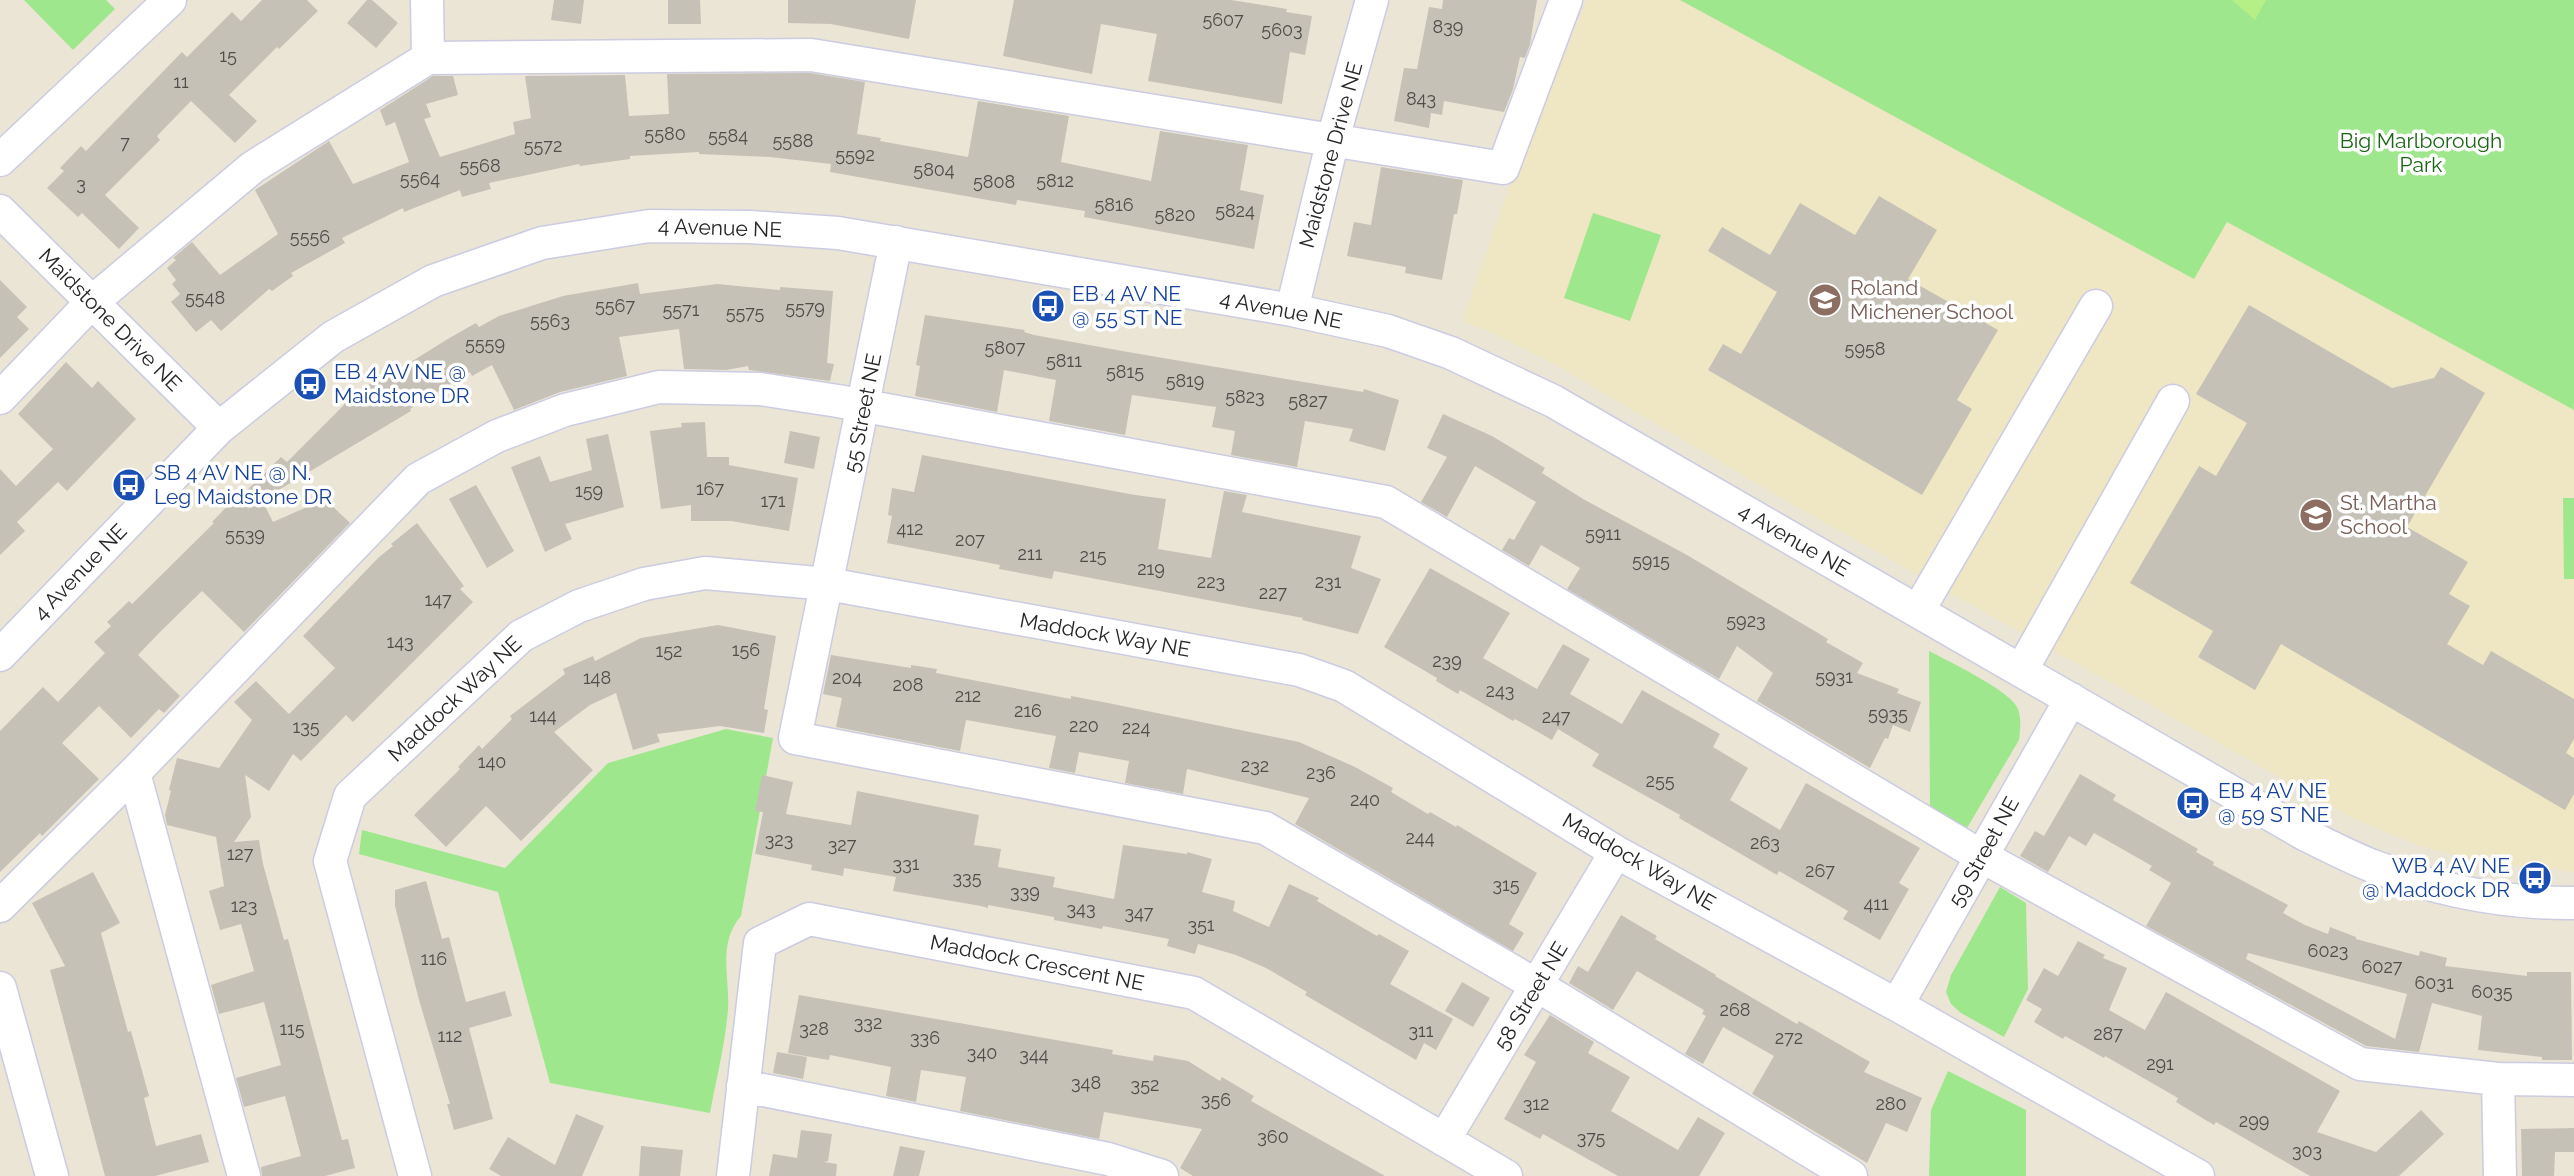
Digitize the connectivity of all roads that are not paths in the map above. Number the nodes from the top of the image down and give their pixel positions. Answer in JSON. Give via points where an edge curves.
{"nodes":[{"id":1,"x":170,"y":0,"type":"edge"},
{"id":2,"x":427,"y":0,"type":"edge"},
{"id":3,"x":1372,"y":0,"type":"edge"},
{"id":4,"x":1566,"y":0,"type":"edge"},
{"id":5,"x":428,"y":58,"type":"junction"},
{"id":6,"x":1333,"y":139,"type":"junction"},
{"id":7,"x":0,"y":160,"type":"edge"},
{"id":8,"x":0,"y":211,"type":"edge"},
{"id":9,"x":897,"y":242,"type":"junction"},
{"id":10,"x":92,"y":302,"type":"junction"},
{"id":11,"x":2096,"y":306,"type":"dead end"},
{"id":12,"x":1292,"y":310,"type":"junction"},
{"id":13,"x":0,"y":398,"type":"edge"},
{"id":14,"x":2173,"y":401,"type":"dead end"},
{"id":15,"x":864,"y":405,"type":"junction"},
{"id":16,"x":219,"y":428,"type":"junction"},
{"id":17,"x":828,"y":584,"type":"junction"},
{"id":18,"x":1918,"y":611,"type":"junction"},
{"id":19,"x":0,"y":655,"type":"edge"},
{"id":20,"x":2021,"y":671,"type":"junction"},
{"id":21,"x":2071,"y":699,"type":"junction"},
{"id":22,"x":134,"y":773,"type":"junction"},
{"id":23,"x":1616,"y":852,"type":"junction"},
{"id":24,"x":1981,"y":856,"type":"junction"},
{"id":25,"x":2574,"y":903,"type":"edge"},
{"id":26,"x":0,"y":906,"type":"edge"},
{"id":27,"x":1538,"y":986,"type":"junction"},
{"id":28,"x":0,"y":988,"type":"edge"},
{"id":29,"x":1897,"y":1005,"type":"junction"},
{"id":30,"x":2498,"y":1079,"type":"junction"},
{"id":31,"x":2574,"y":1080,"type":"edge"},
{"id":32,"x":743,"y":1086,"type":"junction"},
{"id":33,"x":1444,"y":1140,"type":"junction"},
{"id":34,"x":52,"y":1176,"type":"edge"},
{"id":35,"x":244,"y":1176,"type":"edge"},
{"id":36,"x":415,"y":1176,"type":"edge"},
{"id":37,"x":733,"y":1176,"type":"edge"},
{"id":38,"x":1162,"y":1176,"type":"edge"},
{"id":39,"x":1506,"y":1176,"type":"edge"},
{"id":40,"x":1851,"y":1176,"type":"edge"},
{"id":41,"x":2198,"y":1176,"type":"edge"},
{"id":42,"x":2500,"y":1176,"type":"edge"}],
"edges":[{"from":1,"to":7,"type":"street"},
{"from":2,"to":5,"type":"street"},
{"from":3,"to":6,"type":"street","name":"Maidstone Drive NE"},
{"from":4,"to":6,"type":"street","via":[[1503,168]]},
{"from":5,"to":6,"type":"street","via":[[811,55]]},
{"from":5,"to":10,"type":"street","via":[[253,167]]},
{"from":6,"to":12,"type":"street","name":"Maidstone Drive NE"},
{"from":8,"to":10,"type":"street","name":"Maidstone Drive NE"},
{"from":9,"to":12,"type":"street","name":"4 Avenue NE"},
{"from":9,"to":15,"type":"street","name":"55 Street NE"},
{"from":9,"to":16,"type":"street","name":"4 Avenue NE","via":[[750,227],[649,226],[542,243],[433,281],[334,337]]},
{"from":10,"to":13,"type":"street"},
{"from":10,"to":16,"type":"street","name":"Maidstone Drive NE"},
{"from":11,"to":18,"type":"street"},
{"from":12,"to":18,"type":"street","name":"4 Avenue NE","via":[[1388,331],[1451,353],[1553,401]]},
{"from":14,"to":20,"type":"street"},
{"from":15,"to":17,"type":"street","name":"55 Street NE"},
{"from":15,"to":22,"type":"street","via":[[761,389],[659,387],[565,410],[497,436],[418,479]]},
{"from":15,"to":24,"type":"street","via":[[1386,502]]},
{"from":16,"to":19,"type":"street","name":"4 Avenue NE"},
{"from":17,"to":23,"type":"street","name":"Maddock Way NE","via":[[1321,678],[1344,686]]},
{"from":17,"to":27,"type":"street","name":"55 Street NE","via":[[795,738],[1265,828]]},
{"from":17,"to":36,"type":"street","name":"Maddock Way NE","via":[[705,573],[644,584],[579,606],[521,636],[350,796],[330,861]]},
{"from":18,"to":20,"type":"street","name":"4 Avenue NE"},
{"from":20,"to":21,"type":"street","name":"4 Avenue NE"},
{"from":21,"to":24,"type":"street","name":"59 Street NE"},
{"from":21,"to":25,"type":"street","name":"4 Avenue NE","via":[[2306,835],[2369,865],[2449,891],[2530,904]]},
{"from":22,"to":26,"type":"street"},
{"from":22,"to":35,"type":"street"},
{"from":23,"to":27,"type":"street","name":"58 Street NE"},
{"from":23,"to":29,"type":"street","name":"Maddock Way NE"},
{"from":24,"to":29,"type":"street","name":"59 Street NE"},
{"from":24,"to":30,"type":"street","via":[[2360,1064]]},
{"from":27,"to":33,"type":"street","name":"58 Street NE"},
{"from":27,"to":40,"type":"street"},
{"from":28,"to":34,"type":"street"},
{"from":29,"to":41,"type":"street","name":"Maddock Way NE"},
{"from":30,"to":31,"type":"street"},
{"from":30,"to":42,"type":"street"},
{"from":32,"to":33,"type":"street","name":"Maddock Crescent NE","via":[[760,943],[810,919],[1194,993]]},
{"from":32,"to":37,"type":"street","name":"Maddock Crescent NE"},
{"from":32,"to":38,"type":"street","via":[[1108,1158]]},
{"from":33,"to":39,"type":"street","name":"Maddock Crescent NE"}]}
